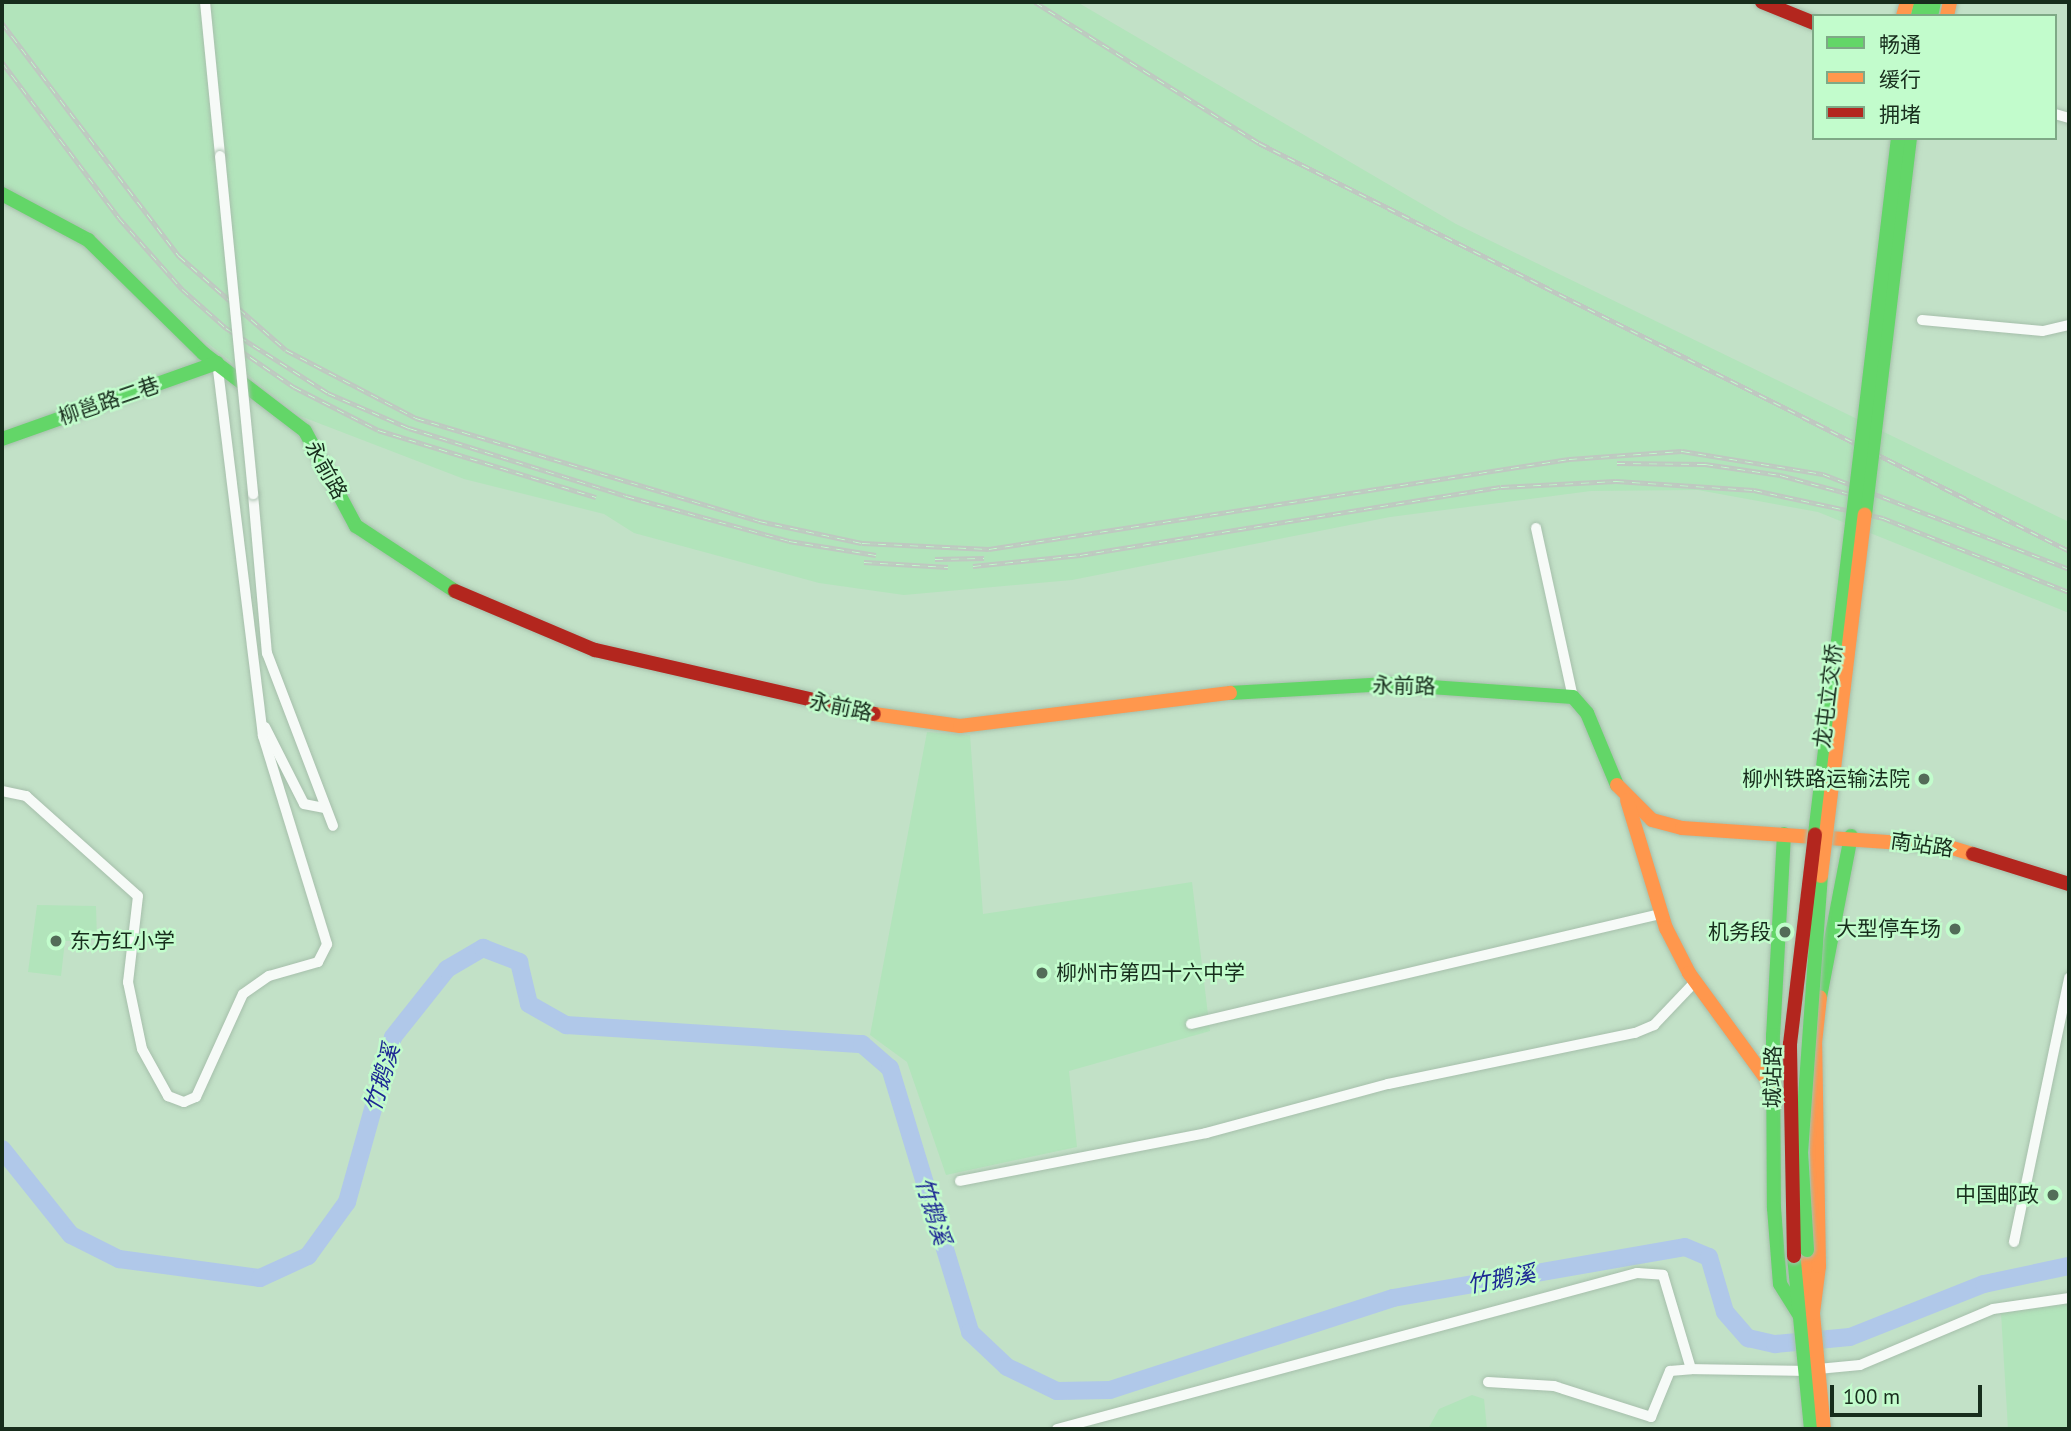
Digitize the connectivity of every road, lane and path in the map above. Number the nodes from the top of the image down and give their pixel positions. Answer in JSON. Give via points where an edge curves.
{"nodes":[{"id":1,"x":205,"y":2,"type":"edge"},
{"id":2,"x":1762,"y":2,"type":"edge"},
{"id":3,"x":1812,"y":22,"type":"edge"},
{"id":4,"x":1898,"y":140,"type":"edge"},
{"id":5,"x":1910,"y":140,"type":"edge"},
{"id":6,"x":2,"y":194,"type":"edge"},
{"id":7,"x":1922,"y":320,"type":"dead end"},
{"id":8,"x":2069,"y":326,"type":"edge"},
{"id":9,"x":217,"y":363,"type":"junction"},
{"id":10,"x":2,"y":439,"type":"edge"},
{"id":11,"x":1536,"y":528,"type":"dead end"},
{"id":12,"x":1573,"y":697,"type":"junction"},
{"id":13,"x":260,"y":717,"type":"junction"},
{"id":14,"x":2,"y":790,"type":"edge"},
{"id":15,"x":1626,"y":799,"type":"junction"},
{"id":16,"x":324,"y":808,"type":"junction"},
{"id":17,"x":332,"y":826,"type":"dead end"},
{"id":18,"x":1784,"y":834,"type":"junction"},
{"id":19,"x":1851,"y":836,"type":"junction"},
{"id":20,"x":2062,"y":883,"type":"edge"},
{"id":21,"x":2069,"y":894,"type":"edge"},
{"id":22,"x":1661,"y":914,"type":"junction"},
{"id":23,"x":2069,"y":978,"type":"edge"},
{"id":24,"x":1695,"y":982,"type":"junction"},
{"id":25,"x":1191,"y":1024,"type":"dead end"},
{"id":26,"x":1772,"y":1087,"type":"junction"},
{"id":27,"x":960,"y":1181,"type":"dead end"},
{"id":28,"x":2014,"y":1242,"type":"dead end"},
{"id":29,"x":1800,"y":1253,"type":"junction"},
{"id":30,"x":2069,"y":1297,"type":"edge"},
{"id":31,"x":1806,"y":1317,"type":"junction"},
{"id":32,"x":1811,"y":1366,"type":"junction"},
{"id":33,"x":1691,"y":1369,"type":"junction"},
{"id":34,"x":1488,"y":1382,"type":"dead end"},
{"id":35,"x":1057,"y":1429,"type":"edge"},
{"id":36,"x":1811,"y":1429,"type":"edge"},
{"id":37,"x":1824,"y":1429,"type":"edge"}],
"edges":[{"from":1,"to":16,"type":"street","bridge":true,"via":[[267,653]]},
{"from":2,"to":3,"type":"main road"},
{"from":4,"to":29,"type":"main road","name":"龙屯立交桥","bridge":true,"via":[[1797,965],[1787,1151]]},
{"from":5,"to":29,"type":"main road","name":"龙屯立交桥","bridge":true,"via":[[1810,966]]},
{"from":6,"to":9,"type":"main road","name":"永前路","via":[[88,240],[142,300]]},
{"from":7,"to":8,"type":"street","via":[[2043,331]]},
{"from":9,"to":10,"type":"main road","name":"柳邕路二巷"},
{"from":9,"to":12,"type":"main road","name":"永前路","via":[[305,431],[356,526],[477,605],[595,650],[914,723],[960,726],[1259,689],[1388,684]]},
{"from":9,"to":13,"type":"street"},
{"from":11,"to":12,"type":"street"},
{"from":12,"to":15,"type":"main road"},
{"from":13,"to":14,"type":"street","via":[[270,770],[321,909],[327,944],[318,962],[268,976],[243,994],[196,1097],[184,1102],[157,1086],[142,1049],[128,982],[138,896],[26,796]]},
{"from":13,"to":16,"type":"street","via":[[304,804]]},
{"from":15,"to":18,"type":"main road","via":[[1652,820],[1682,828]]},
{"from":15,"to":22,"type":"main road"},
{"from":16,"to":17,"type":"street"},
{"from":18,"to":19,"type":"main road","name":"南站路"},
{"from":18,"to":26,"type":"main road","name":"城站路"},
{"from":19,"to":20,"type":"main road","name":"南站路","via":[[1946,846]]},
{"from":19,"to":31,"type":"main road","name":"城站路","via":[[1828,939],[1815,1043],[1819,1266]]},
{"from":20,"to":21,"type":"main road","name":"南站路"},
{"from":22,"to":24,"type":"main road"},
{"from":22,"to":25,"type":"street"},
{"from":23,"to":28,"type":"street"},
{"from":24,"to":26,"type":"main road"},
{"from":24,"to":27,"type":"street","via":[[1654,1025],[1634,1033],[1388,1084],[1206,1133]]},
{"from":26,"to":31,"type":"main road","name":"城站路","via":[[1780,1284]]},
{"from":29,"to":31,"type":"main road","name":"城站路"},
{"from":30,"to":32,"type":"street","via":[[1993,1309],[1860,1365]]},
{"from":31,"to":32,"type":"main road","name":"城站路"},
{"from":32,"to":33,"type":"street"},
{"from":32,"to":36,"type":"main road","name":"城站路"},
{"from":32,"to":37,"type":"main road","name":"城站路"},
{"from":33,"to":34,"type":"street","via":[[1670,1371],[1651,1417],[1554,1386]]},
{"from":33,"to":35,"type":"street","via":[[1663,1275],[1637,1273]]}]}
